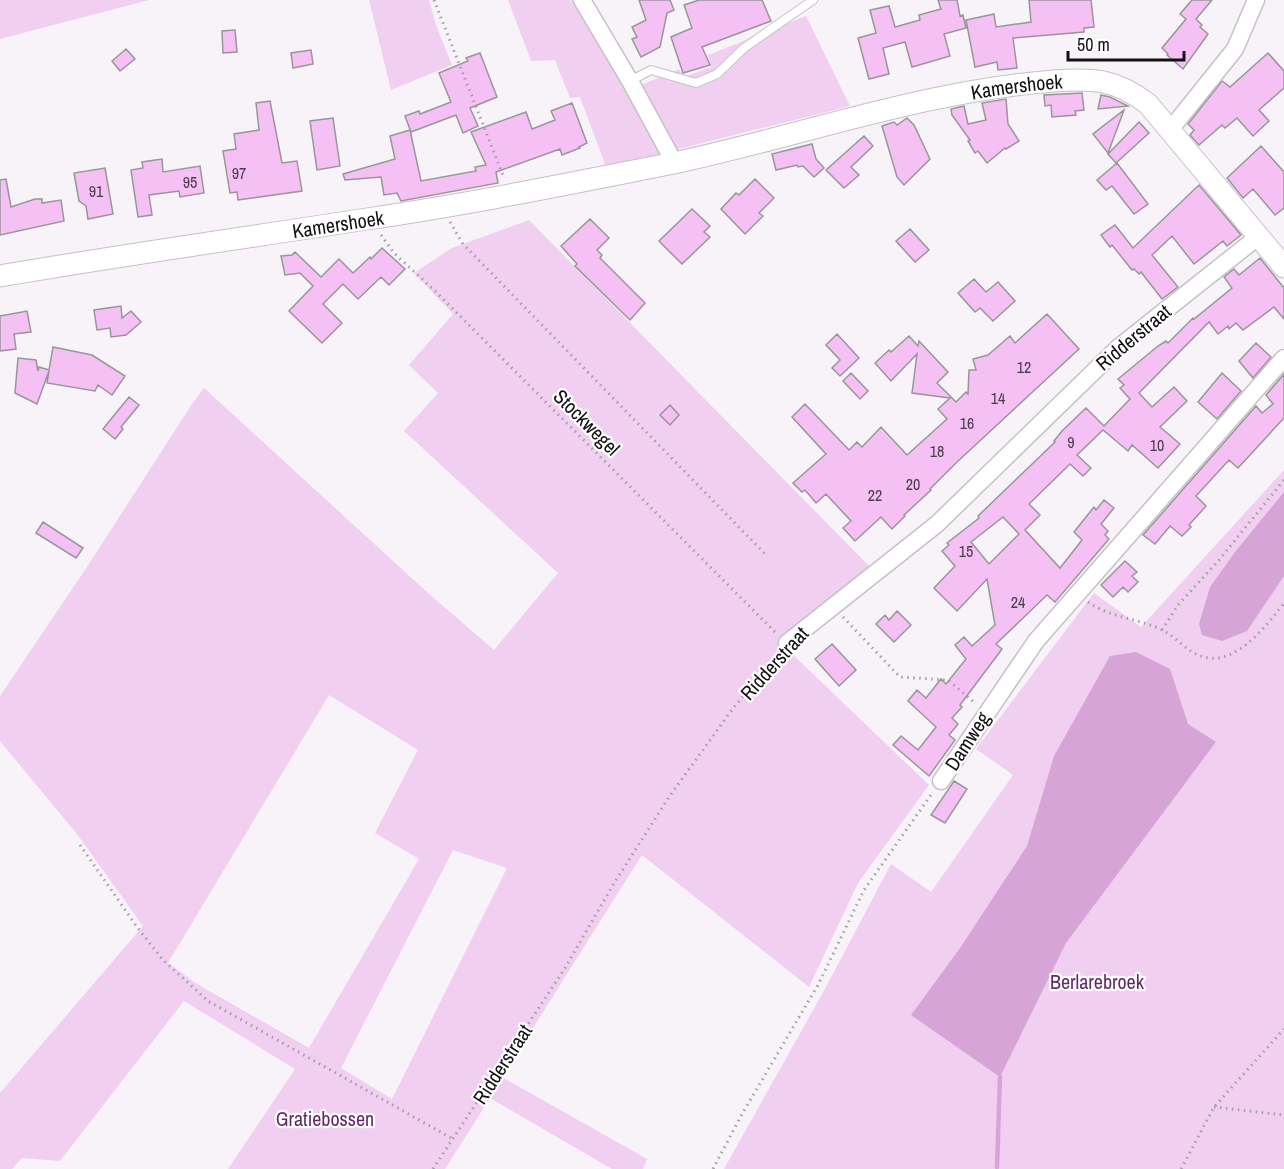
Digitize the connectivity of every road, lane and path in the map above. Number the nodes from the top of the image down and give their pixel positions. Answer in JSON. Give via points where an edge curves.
{"nodes":[{"id":1,"x":434,"y":0,"type":"edge"},
{"id":2,"x":582,"y":0,"type":"edge"},
{"id":3,"x":813,"y":0,"type":"edge"},
{"id":4,"x":1256,"y":0,"type":"edge"},
{"id":5,"x":630,"y":81,"type":"junction"},
{"id":6,"x":1170,"y":130,"type":"junction"},
{"id":7,"x":674,"y":162,"type":"junction"},
{"id":8,"x":510,"y":194,"type":"junction"},
{"id":9,"x":440,"y":207,"type":"junction"},
{"id":10,"x":369,"y":219,"type":"junction"},
{"id":11,"x":1259,"y":236,"type":"junction"},
{"id":12,"x":1284,"y":267,"type":"edge"},
{"id":13,"x":0,"y":276,"type":"edge"},
{"id":14,"x":1284,"y":358,"type":"edge"},
{"id":15,"x":1284,"y":480,"type":"edge"},
{"id":16,"x":767,"y":556,"type":"dead end"},
{"id":17,"x":1078,"y":594,"type":"junction"},
{"id":18,"x":1284,"y":603,"type":"edge"},
{"id":19,"x":832,"y":606,"type":"junction"},
{"id":20,"x":1162,"y":630,"type":"junction"},
{"id":21,"x":787,"y":644,"type":"junction"},
{"id":22,"x":986,"y":712,"type":"junction"},
{"id":23,"x":941,"y":781,"type":"joint"},
{"id":24,"x":80,"y":845,"type":"dead end"},
{"id":25,"x":1284,"y":1029,"type":"edge"},
{"id":26,"x":1214,"y":1107,"type":"junction"},
{"id":27,"x":1284,"y":1115,"type":"edge"},
{"id":28,"x":453,"y":1139,"type":"junction"},
{"id":29,"x":433,"y":1169,"type":"edge"},
{"id":30,"x":713,"y":1169,"type":"edge"},
{"id":31,"x":1181,"y":1169,"type":"edge"}],
"edges":[{"from":1,"to":8,"type":"path"},
{"from":2,"to":5,"type":"street"},
{"from":3,"to":5,"type":"lane","via":[[744,48],[717,74],[696,83],[651,70]]},
{"from":4,"to":6,"type":"street","via":[[1235,49]]},
{"from":5,"to":7,"type":"street"},
{"from":6,"to":7,"type":"street","name":"Kamershoek","via":[[1148,104],[1120,86],[1098,81],[1056,81],[983,89]]},
{"from":6,"to":11,"type":"street","name":"Kamershoek"},
{"from":7,"to":8,"type":"street","name":"Kamershoek"},
{"from":8,"to":9,"type":"street","name":"Kamershoek"},
{"from":9,"to":10,"type":"street","name":"Kamershoek"},
{"from":9,"to":16,"type":"path","via":[[464,244]]},
{"from":10,"to":13,"type":"street","name":"Kamershoek"},
{"from":10,"to":21,"type":"path","name":"Stockwegel","via":[[394,253]]},
{"from":11,"to":12,"type":"street","name":"Kamershoek"},
{"from":11,"to":19,"type":"street","name":"Ridderstraat","via":[[1119,347],[936,524]]},
{"from":14,"to":17,"type":"street","name":"Damweg"},
{"from":15,"to":20,"type":"path","via":[[1178,605]]},
{"from":17,"to":20,"type":"path","via":[[1098,610]]},
{"from":17,"to":22,"type":"street","name":"Damweg","via":[[1036,641]]},
{"from":18,"to":20,"type":"path","via":[[1265,627],[1226,658],[1205,658]]},
{"from":19,"to":21,"type":"street","name":"Ridderstraat"},
{"from":19,"to":22,"type":"path","via":[[900,677],[948,680]]},
{"from":21,"to":28,"type":"path","name":"Ridderstraat","via":[[731,711],[669,797],[565,968]]},
{"from":22,"to":23,"type":"street","name":"Damweg"},
{"from":23,"to":30,"type":"path","name":"Damweg","via":[[864,890],[818,985]]},
{"from":24,"to":28,"type":"path","via":[[163,960],[208,1001]]},
{"from":25,"to":26,"type":"path"},
{"from":26,"to":27,"type":"path"},
{"from":26,"to":31,"type":"path"},
{"from":28,"to":29,"type":"path","name":"Ridderstraat"}]}
